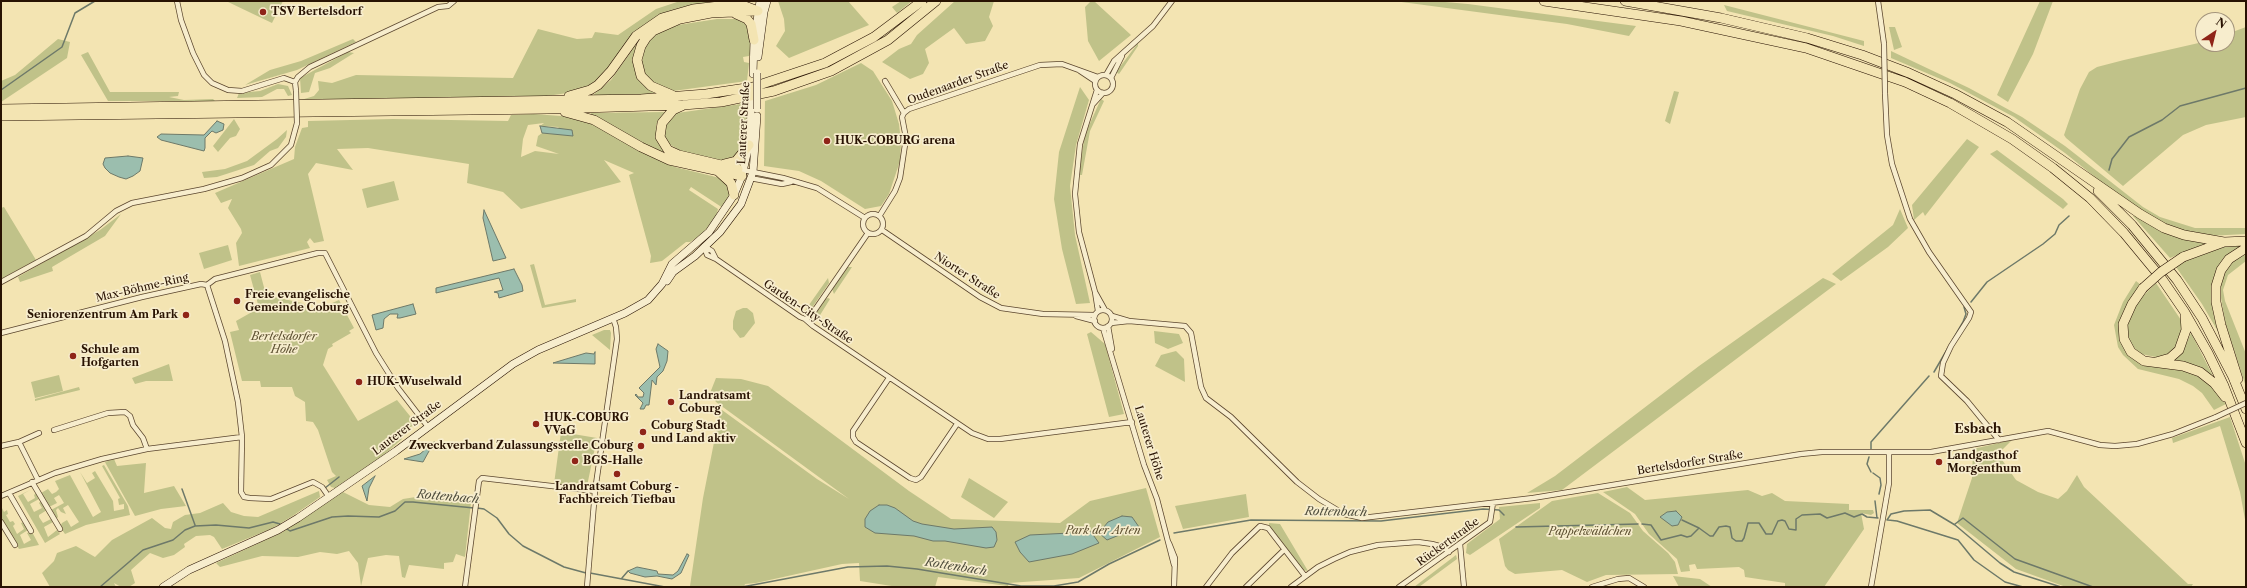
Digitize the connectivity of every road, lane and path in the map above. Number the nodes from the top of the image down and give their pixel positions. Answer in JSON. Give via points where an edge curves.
{"nodes":[{"id":1,"x":177,"y":1,"type":"edge"},
{"id":2,"x":454,"y":1,"type":"edge"},
{"id":3,"x":751,"y":1,"type":"edge"},
{"id":4,"x":760,"y":1,"type":"edge"},
{"id":5,"x":767,"y":1,"type":"edge"},
{"id":6,"x":922,"y":1,"type":"edge"},
{"id":7,"x":935,"y":1,"type":"edge"},
{"id":8,"x":1172,"y":1,"type":"edge"},
{"id":9,"x":1544,"y":1,"type":"edge"},
{"id":10,"x":1625,"y":1,"type":"edge"},
{"id":11,"x":1878,"y":1,"type":"edge"},
{"id":12,"x":742,"y":6,"type":"junction"},
{"id":13,"x":727,"y":12,"type":"junction"},
{"id":14,"x":761,"y":12,"type":"junction"},
{"id":15,"x":754,"y":40,"type":"junction"},
{"id":16,"x":1124,"y":53,"type":"junction"},
{"id":17,"x":755,"y":74,"type":"junction"},
{"id":18,"x":1106,"y":75,"type":"junction"},
{"id":19,"x":1111,"y":78,"type":"junction"},
{"id":20,"x":1097,"y":79,"type":"junction"},
{"id":21,"x":885,"y":81,"type":"dead end"},
{"id":22,"x":295,"y":82,"type":"junction"},
{"id":23,"x":1097,"y":90,"type":"junction"},
{"id":24,"x":1103,"y":92,"type":"junction"},
{"id":25,"x":682,"y":101,"type":"junction"},
{"id":26,"x":548,"y":104,"type":"junction"},
{"id":27,"x":1093,"y":104,"type":"junction"},
{"id":28,"x":754,"y":109,"type":"junction"},
{"id":29,"x":3,"y":112,"type":"edge"},
{"id":30,"x":904,"y":113,"type":"junction"},
{"id":31,"x":749,"y":145,"type":"junction"},
{"id":32,"x":2062,"y":160,"type":"junction"},
{"id":33,"x":718,"y":167,"type":"junction"},
{"id":34,"x":747,"y":174,"type":"junction"},
{"id":35,"x":793,"y":181,"type":"junction"},
{"id":36,"x":734,"y":195,"type":"junction"},
{"id":37,"x":880,"y":215,"type":"junction"},
{"id":38,"x":865,"y":218,"type":"junction"},
{"id":39,"x":882,"y":230,"type":"junction"},
{"id":40,"x":868,"y":233,"type":"junction"},
{"id":41,"x":2246,"y":241,"type":"edge"},
{"id":42,"x":2224,"y":242,"type":"junction"},
{"id":43,"x":702,"y":244,"type":"junction"},
{"id":44,"x":2246,"y":248,"type":"edge"},
{"id":45,"x":1,"y":282,"type":"edge"},
{"id":46,"x":207,"y":285,"type":"junction"},
{"id":47,"x":1096,"y":292,"type":"junction"},
{"id":48,"x":1105,"y":310,"type":"junction"},
{"id":49,"x":2184,"y":311,"type":"junction"},
{"id":50,"x":1096,"y":316,"type":"junction"},
{"id":51,"x":1112,"y":316,"type":"junction"},
{"id":52,"x":613,"y":318,"type":"junction"},
{"id":53,"x":805,"y":319,"type":"junction"},
{"id":54,"x":1129,"y":321,"type":"junction"},
{"id":55,"x":1107,"y":325,"type":"junction"},
{"id":56,"x":1,"y":333,"type":"edge"},
{"id":57,"x":2154,"y":363,"type":"junction"},
{"id":58,"x":890,"y":378,"type":"junction"},
{"id":59,"x":2246,"y":403,"type":"edge"},
{"id":60,"x":2246,"y":408,"type":"edge"},
{"id":61,"x":2238,"y":419,"type":"junction"},
{"id":62,"x":1132,"y":422,"type":"junction"},
{"id":63,"x":957,"y":424,"type":"junction"},
{"id":64,"x":428,"y":427,"type":"junction"},
{"id":65,"x":54,"y":430,"type":"dead end"},
{"id":66,"x":39,"y":433,"type":"dead end"},
{"id":67,"x":242,"y":436,"type":"junction"},
{"id":68,"x":1999,"y":440,"type":"junction"},
{"id":69,"x":19,"y":442,"type":"junction"},
{"id":70,"x":2246,"y":443,"type":"edge"},
{"id":71,"x":1,"y":446,"type":"edge"},
{"id":72,"x":147,"y":449,"type":"junction"},
{"id":73,"x":1889,"y":453,"type":"junction"},
{"id":74,"x":38,"y":480,"type":"junction"},
{"id":75,"x":32,"y":482,"type":"junction"},
{"id":76,"x":595,"y":491,"type":"junction"},
{"id":77,"x":9,"y":493,"type":"junction"},
{"id":78,"x":1,"y":496,"type":"edge"},
{"id":79,"x":328,"y":497,"type":"junction"},
{"id":80,"x":1493,"y":507,"type":"junction"},
{"id":81,"x":1,"y":522,"type":"edge"},
{"id":82,"x":60,"y":529,"type":"dead end"},
{"id":83,"x":31,"y":531,"type":"dead end"},
{"id":84,"x":1460,"y":544,"type":"junction"},
{"id":85,"x":15,"y":545,"type":"dead end"},
{"id":86,"x":1284,"y":550,"type":"junction"},
{"id":87,"x":1449,"y":552,"type":"junction"},
{"id":88,"x":1306,"y":576,"type":"junction"},
{"id":89,"x":163,"y":587,"type":"edge"},
{"id":90,"x":465,"y":587,"type":"edge"},
{"id":91,"x":587,"y":587,"type":"edge"},
{"id":92,"x":1174,"y":587,"type":"edge"},
{"id":93,"x":1206,"y":587,"type":"edge"},
{"id":94,"x":1246,"y":587,"type":"edge"},
{"id":95,"x":1292,"y":587,"type":"edge"},
{"id":96,"x":1400,"y":587,"type":"edge"},
{"id":97,"x":1464,"y":587,"type":"edge"},
{"id":98,"x":1592,"y":587,"type":"edge"},
{"id":99,"x":1644,"y":587,"type":"edge"},
{"id":100,"x":1870,"y":587,"type":"edge"}],
"edges":[{"from":1,"to":22,"type":"street","via":[[178,12],[193,53],[204,75],[212,83],[228,90],[242,91],[278,79],[284,78]]},
{"from":2,"to":22,"type":"street","via":[[448,6],[438,7],[310,67],[301,73]]},
{"from":3,"to":12,"type":"highway"},
{"from":4,"to":14,"type":"street","name":"Lauterer Straße"},
{"from":5,"to":14,"type":"street","name":"Lauterer Straße"},
{"from":6,"to":25,"type":"highway","via":[[874,37],[818,65],[752,87]]},
{"from":7,"to":25,"type":"highway","via":[[888,40],[832,71],[804,82],[753,96]]},
{"from":8,"to":16,"type":"street","via":[[1153,26]]},
{"from":9,"to":49,"type":"highway","via":[[1674,20],[1762,37],[1882,73],[1950,102],[2012,139],[2076,186],[2143,254]]},
{"from":10,"to":32,"type":"highway","via":[[1766,28],[1862,55],[1955,94],[2007,122]]},
{"from":11,"to":68,"type":"street","bridge":true,"via":[[1884,44],[1887,135],[1892,164],[1910,219],[1970,312],[1969,318],[1951,346],[1941,373],[1943,380],[1967,401]]},
{"from":12,"to":14,"type":"highway"},
{"from":12,"to":26,"type":"highway","via":[[706,7],[662,18],[636,36],[612,71],[598,85]]},
{"from":13,"to":14,"type":"highway"},
{"from":13,"to":15,"type":"highway","via":[[747,19],[753,28]]},
{"from":13,"to":25,"type":"highway","via":[[686,18],[665,25],[653,31],[641,46],[637,60],[641,76],[651,86]]},
{"from":14,"to":15,"type":"street","name":"Lauterer Straße"},
{"from":14,"to":17,"type":"street","name":"Lauterer Straße"},
{"from":15,"to":17,"type":"street","name":"Lauterer Straße"},
{"from":16,"to":18,"type":"street","via":[[1114,61]]},
{"from":16,"to":19,"type":"street"},
{"from":17,"to":28,"type":"street","name":"Lauterer Straße"},
{"from":18,"to":19,"type":"street"},
{"from":18,"to":20,"type":"street"},
{"from":19,"to":24,"type":"street","via":[[1112,88]]},
{"from":20,"to":23,"type":"street"},
{"from":20,"to":30,"type":"street","name":"Oudenaarder Straße","via":[[1079,70],[1051,64],[1030,67]]},
{"from":21,"to":30,"type":"street"},
{"from":22,"to":45,"type":"street","bridge":true,"via":[[297,123],[291,145],[271,165],[210,188],[132,203],[116,211],[86,236]]},
{"from":23,"to":24,"type":"street"},
{"from":23,"to":27,"type":"street"},
{"from":24,"to":27,"type":"street"},
{"from":25,"to":26,"type":"highway","via":[[641,99]]},
{"from":25,"to":33,"type":"highway","via":[[662,123],[660,130],[663,144],[668,150]]},
{"from":26,"to":29,"type":"highway"},
{"from":26,"to":33,"type":"highway","via":[[590,118],[669,160]]},
{"from":27,"to":47,"type":"street","via":[[1080,144],[1075,194],[1079,232]]},
{"from":28,"to":31,"type":"street","name":"Lauterer Straße"},
{"from":28,"to":34,"type":"street","name":"Lauterer Straße"},
{"from":30,"to":37,"type":"street","name":"Oudenaarder Straße","via":[[902,117],[906,138],[903,164],[895,192]]},
{"from":31,"to":33,"type":"highway","via":[[736,162]]},
{"from":31,"to":34,"type":"street","name":"Lauterer Straße"},
{"from":32,"to":42,"type":"highway","via":[[2164,228],[2184,235]]},
{"from":32,"to":60,"type":"highway","via":[[2112,204],[2163,261],[2202,318]]},
{"from":33,"to":34,"type":"highway"},
{"from":33,"to":36,"type":"highway","via":[[728,179]]},
{"from":34,"to":35,"type":"street"},
{"from":34,"to":35,"type":"street","via":[[782,184]]},
{"from":34,"to":36,"type":"street","name":"Lauterer Straße"},
{"from":34,"to":43,"type":"street","name":"Lauterer Straße","via":[[736,213],[720,232]]},
{"from":35,"to":38,"type":"street","via":[[827,193]]},
{"from":36,"to":43,"type":"street","name":"Lauterer Straße"},
{"from":37,"to":38,"type":"street","via":[[872,214]]},
{"from":37,"to":39,"type":"street","via":[[884,222]]},
{"from":38,"to":40,"type":"street","via":[[863,226]]},
{"from":39,"to":40,"type":"street","via":[[875,234]]},
{"from":39,"to":50,"type":"street","name":"Niorter Straße","via":[[980,297],[1001,308]]},
{"from":40,"to":53,"type":"street","via":[[810,317]]},
{"from":41,"to":42,"type":"highway"},
{"from":42,"to":57,"type":"highway","bridge":true,"via":[[2183,257],[2161,272],[2132,304],[2125,317],[2122,331],[2127,346],[2131,352]]},
{"from":43,"to":52,"type":"street","name":"Lauterer Straße","via":[[648,300]]},
{"from":43,"to":53,"type":"street","name":"Garden-City-Straße","via":[[712,251],[716,259]]},
{"from":44,"to":60,"type":"highway","via":[[2234,254],[2221,270],[2216,294],[2221,325]]},
{"from":46,"to":56,"type":"street","name":"Max-Böhme-Ring","via":[[201,284],[142,297]]},
{"from":46,"to":64,"type":"street","via":[[211,280],[246,270],[318,253],[327,254],[368,340],[398,388]]},
{"from":46,"to":67,"type":"street","via":[[234,378]]},
{"from":47,"to":48,"type":"street"},
{"from":47,"to":50,"type":"street"},
{"from":48,"to":50,"type":"street","name":"Niorter Straße"},
{"from":48,"to":51,"type":"street"},
{"from":49,"to":57,"type":"highway","via":[[2186,330],[2179,350],[2170,358]]},
{"from":49,"to":61,"type":"highway","via":[[2218,372]]},
{"from":50,"to":55,"type":"street","via":[[1097,325]]},
{"from":51,"to":54,"type":"street"},
{"from":51,"to":55,"type":"street"},
{"from":52,"to":64,"type":"street","name":"Lauterer Straße","via":[[550,344],[513,364]]},
{"from":52,"to":76,"type":"street","via":[[616,339]]},
{"from":53,"to":58,"type":"street","name":"Garden-City-Straße"},
{"from":54,"to":55,"type":"street"},
{"from":54,"to":80,"type":"street","name":"Bertelsdorfer Straße","via":[[1182,325],[1189,330],[1201,387],[1206,398],[1238,423],[1297,482],[1344,514],[1362,518],[1461,506]]},
{"from":55,"to":62,"type":"street","name":"Lauterer Höhe"},
{"from":57,"to":61,"type":"highway","via":[[2191,368],[2207,376]]},
{"from":58,"to":63,"type":"street","name":"Garden-City-Straße"},
{"from":58,"to":63,"type":"street","via":[[854,431],[853,437],[856,442],[916,480]]},
{"from":59,"to":68,"type":"street","name":"Bertelsdorfer Straße","bridge":true,"via":[[2172,434],[2137,444],[2100,445],[2048,431]]},
{"from":61,"to":70,"type":"highway"},
{"from":62,"to":63,"type":"street","name":"Garden-City-Straße","via":[[1000,439],[983,438]]},
{"from":62,"to":92,"type":"street","name":"Lauterer Höhe","via":[[1168,541],[1174,565]]},
{"from":64,"to":79,"type":"street","name":"Lauterer Straße"},
{"from":65,"to":72,"type":"street","via":[[108,413],[125,412],[130,416]]},
{"from":66,"to":69,"type":"street"},
{"from":67,"to":72,"type":"street"},
{"from":67,"to":79,"type":"street","via":[[239,484],[244,497],[271,499],[313,482],[322,487]]},
{"from":68,"to":73,"type":"street","name":"Bertelsdorfer Straße","via":[[1946,451]]},
{"from":69,"to":71,"type":"street"},
{"from":69,"to":74,"type":"street"},
{"from":72,"to":74,"type":"street","via":[[80,465]]},
{"from":73,"to":80,"type":"street","name":"Bertelsdorfer Straße","via":[[1801,454]]},
{"from":73,"to":100,"type":"street","via":[[1890,483]]},
{"from":74,"to":75,"type":"street"},
{"from":75,"to":77,"type":"street"},
{"from":75,"to":82,"type":"street"},
{"from":76,"to":90,"type":"street","via":[[482,478],[476,485]]},
{"from":76,"to":91,"type":"street"},
{"from":77,"to":78,"type":"street"},
{"from":77,"to":83,"type":"street"},
{"from":79,"to":89,"type":"street","name":"Lauterer Straße","via":[[278,530],[189,570]]},
{"from":80,"to":84,"type":"street","name":"Rückertstraße","via":[[1490,522]]},
{"from":81,"to":85,"type":"street"},
{"from":84,"to":87,"type":"street","name":"Rückertstraße"},
{"from":84,"to":97,"type":"street"},
{"from":86,"to":88,"type":"street"},
{"from":86,"to":93,"type":"street","via":[[1268,528],[1260,526],[1232,553]]},
{"from":86,"to":94,"type":"street"},
{"from":87,"to":88,"type":"street","via":[[1443,547],[1418,542],[1378,545],[1350,552]]},
{"from":87,"to":96,"type":"street","name":"Rückertstraße"},
{"from":88,"to":95,"type":"street"},
{"from":98,"to":99,"type":"street","via":[[1630,578]]}]}
